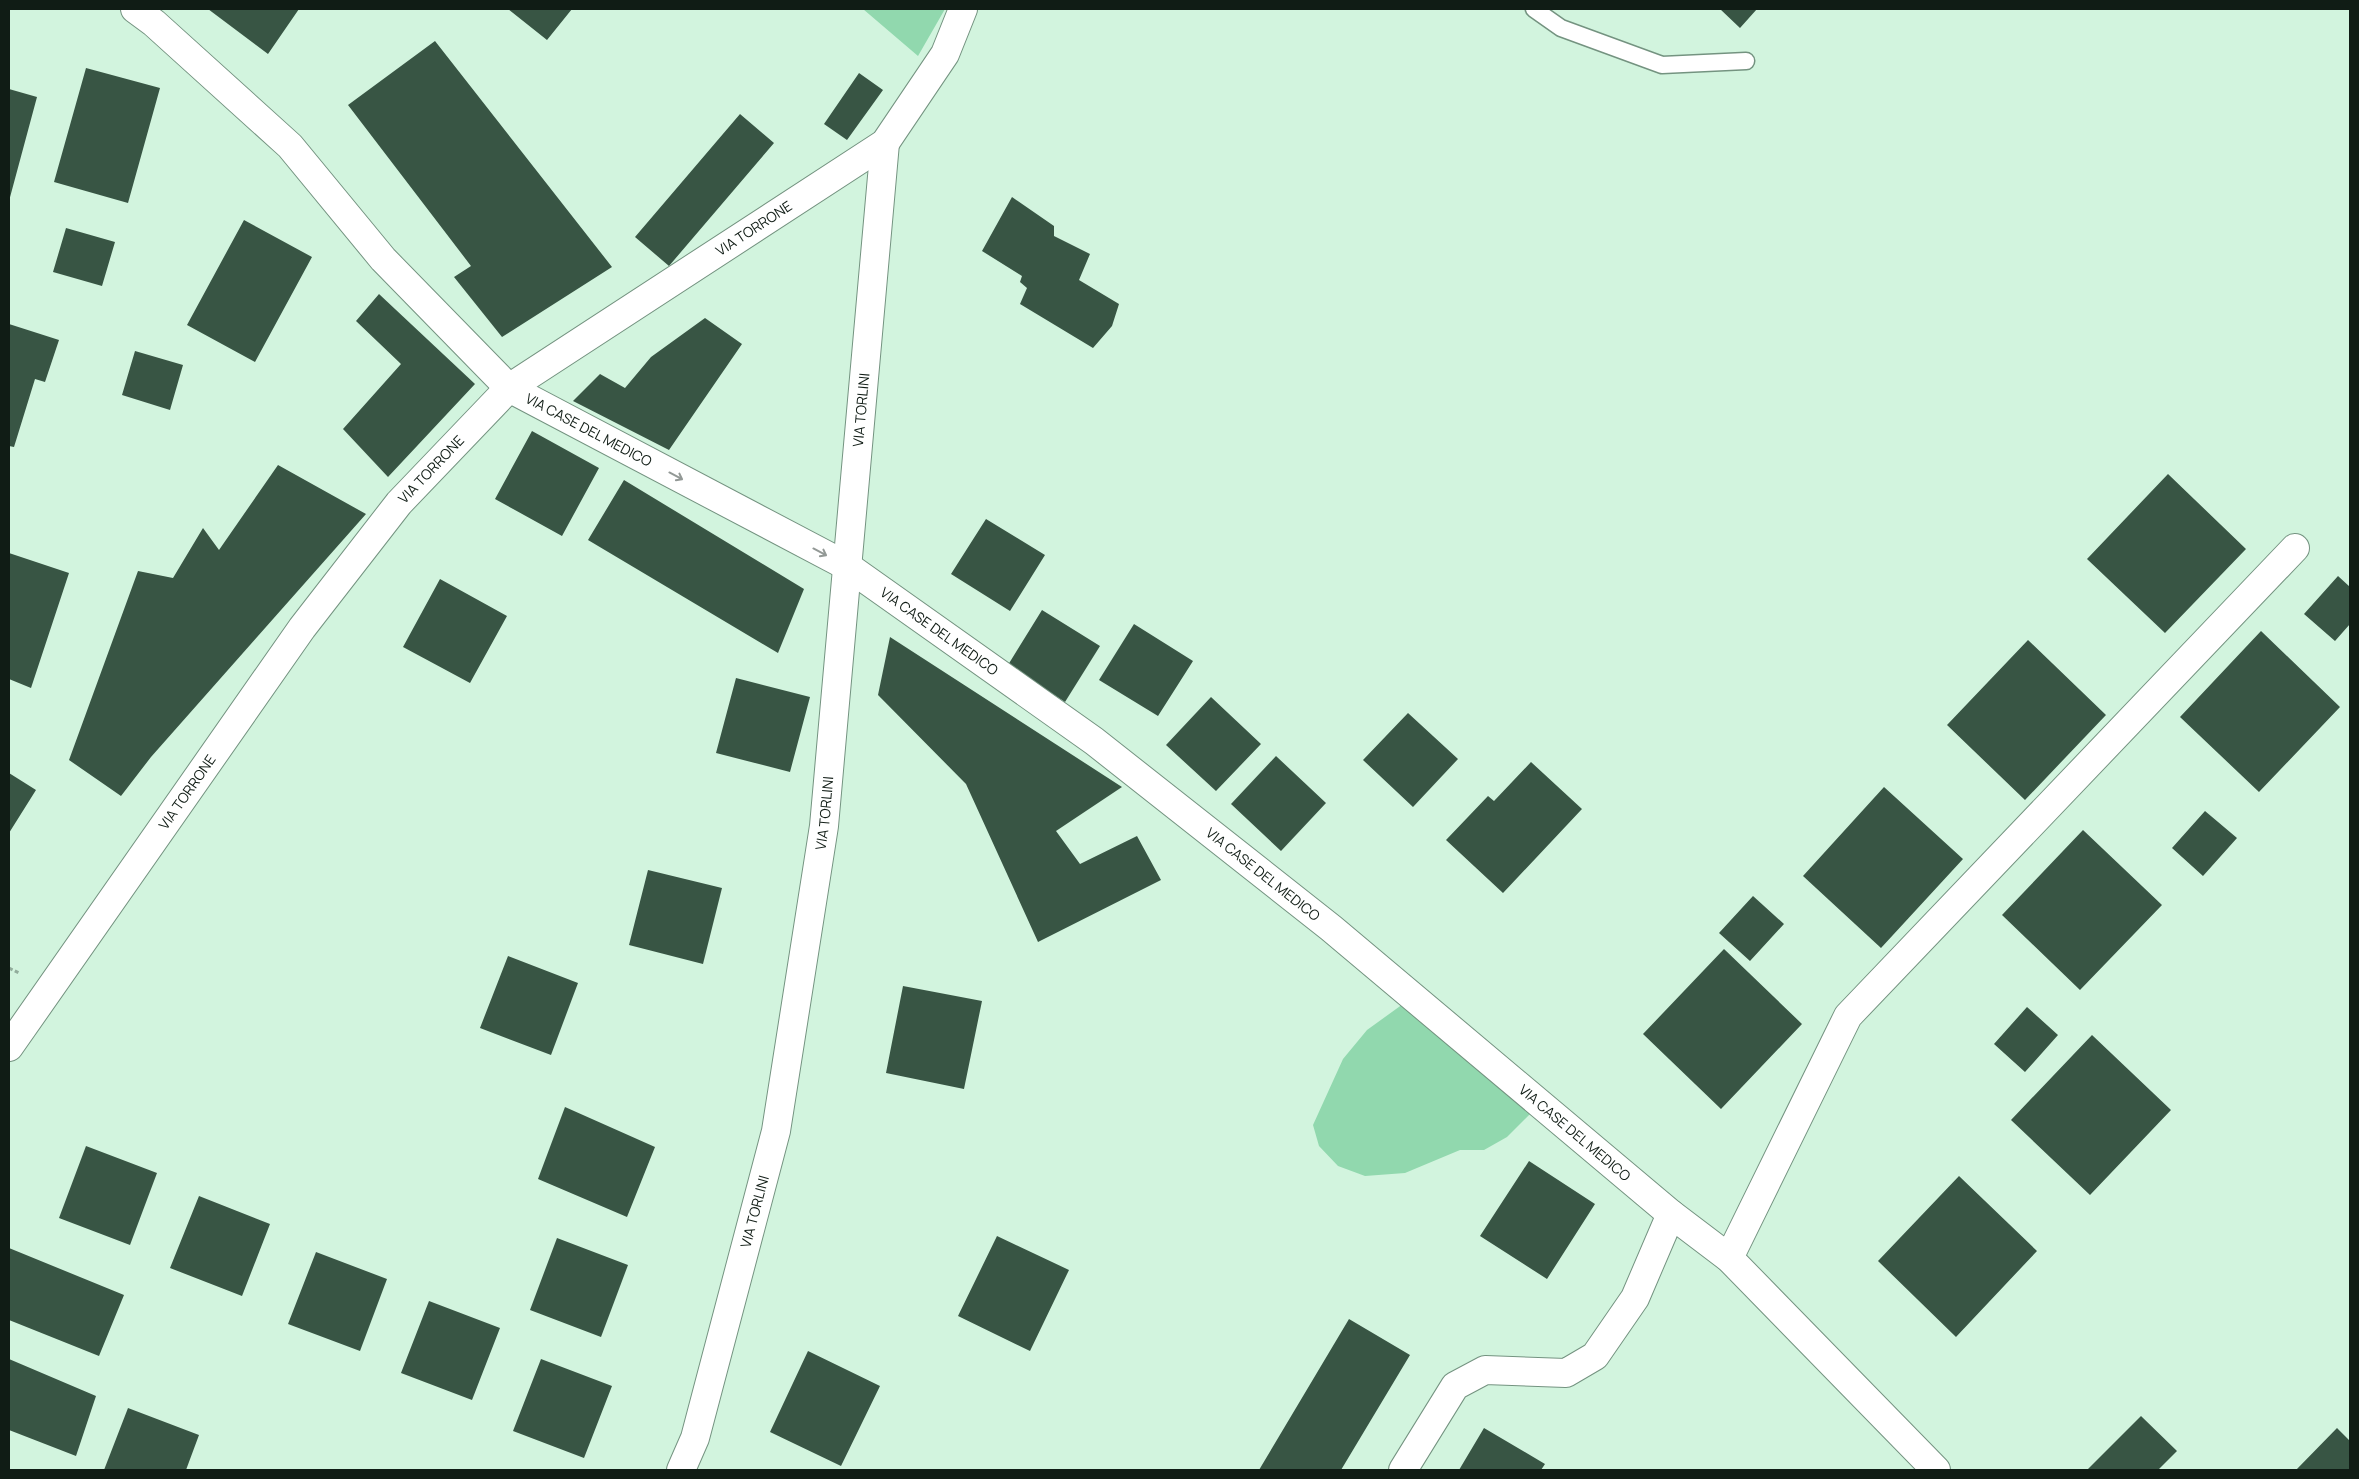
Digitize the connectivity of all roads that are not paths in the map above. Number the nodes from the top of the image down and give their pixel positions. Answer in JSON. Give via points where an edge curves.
{"nodes":[{"id":1,"x":963,"y":9,"type":"edge"},
{"id":2,"x":1534,"y":9,"type":"edge"},
{"id":3,"x":150,"y":13,"type":"edge"},
{"id":4,"x":1746,"y":61,"type":"dead end"},
{"id":5,"x":885,"y":143,"type":"junction"},
{"id":6,"x":509,"y":388,"type":"junction"},
{"id":7,"x":2295,"y":548,"type":"dead end"},
{"id":8,"x":847,"y":566,"type":"junction"},
{"id":9,"x":9,"y":1047,"type":"edge"},
{"id":10,"x":1671,"y":1214,"type":"junction"},
{"id":11,"x":1729,"y":1258,"type":"junction"},
{"id":12,"x":681,"y":1470,"type":"edge"},
{"id":13,"x":1403,"y":1470,"type":"edge"},
{"id":14,"x":1936,"y":1470,"type":"edge"}],
"edges":[{"from":1,"to":5,"type":"main road","name":"VIA TORRONE","via":[[945,54]]},
{"from":2,"to":4,"type":"lane","via":[[1562,28],[1662,65]]},
{"from":3,"to":6,"type":"main road","name":"VIA CASE DEL MEDICO","via":[[290,146],[383,260]]},
{"from":5,"to":6,"type":"main road","name":"VIA TORRONE"},
{"from":5,"to":8,"type":"main road","name":"VIA TORLINI"},
{"from":6,"to":8,"type":"main road","name":"VIA CASE DEL MEDICO","one_way":true},
{"from":6,"to":9,"type":"main road","name":"VIA TORRONE","via":[[398,502],[302,628]]},
{"from":7,"to":11,"type":"main road","via":[[1848,1016]]},
{"from":8,"to":10,"type":"main road","name":"VIA CASE DEL MEDICO","via":[[1094,741],[1331,928]]},
{"from":8,"to":12,"type":"main road","name":"VIA TORLINI","via":[[824,826],[776,1132],[695,1438]]},
{"from":10,"to":11,"type":"main road","name":"VIA CASE DEL MEDICO"},
{"from":10,"to":13,"type":"main road","via":[[1635,1298],[1595,1356],[1566,1373],[1485,1370],[1455,1386]]},
{"from":11,"to":14,"type":"main road","name":"VIA CASE DEL MEDICO"}]}
